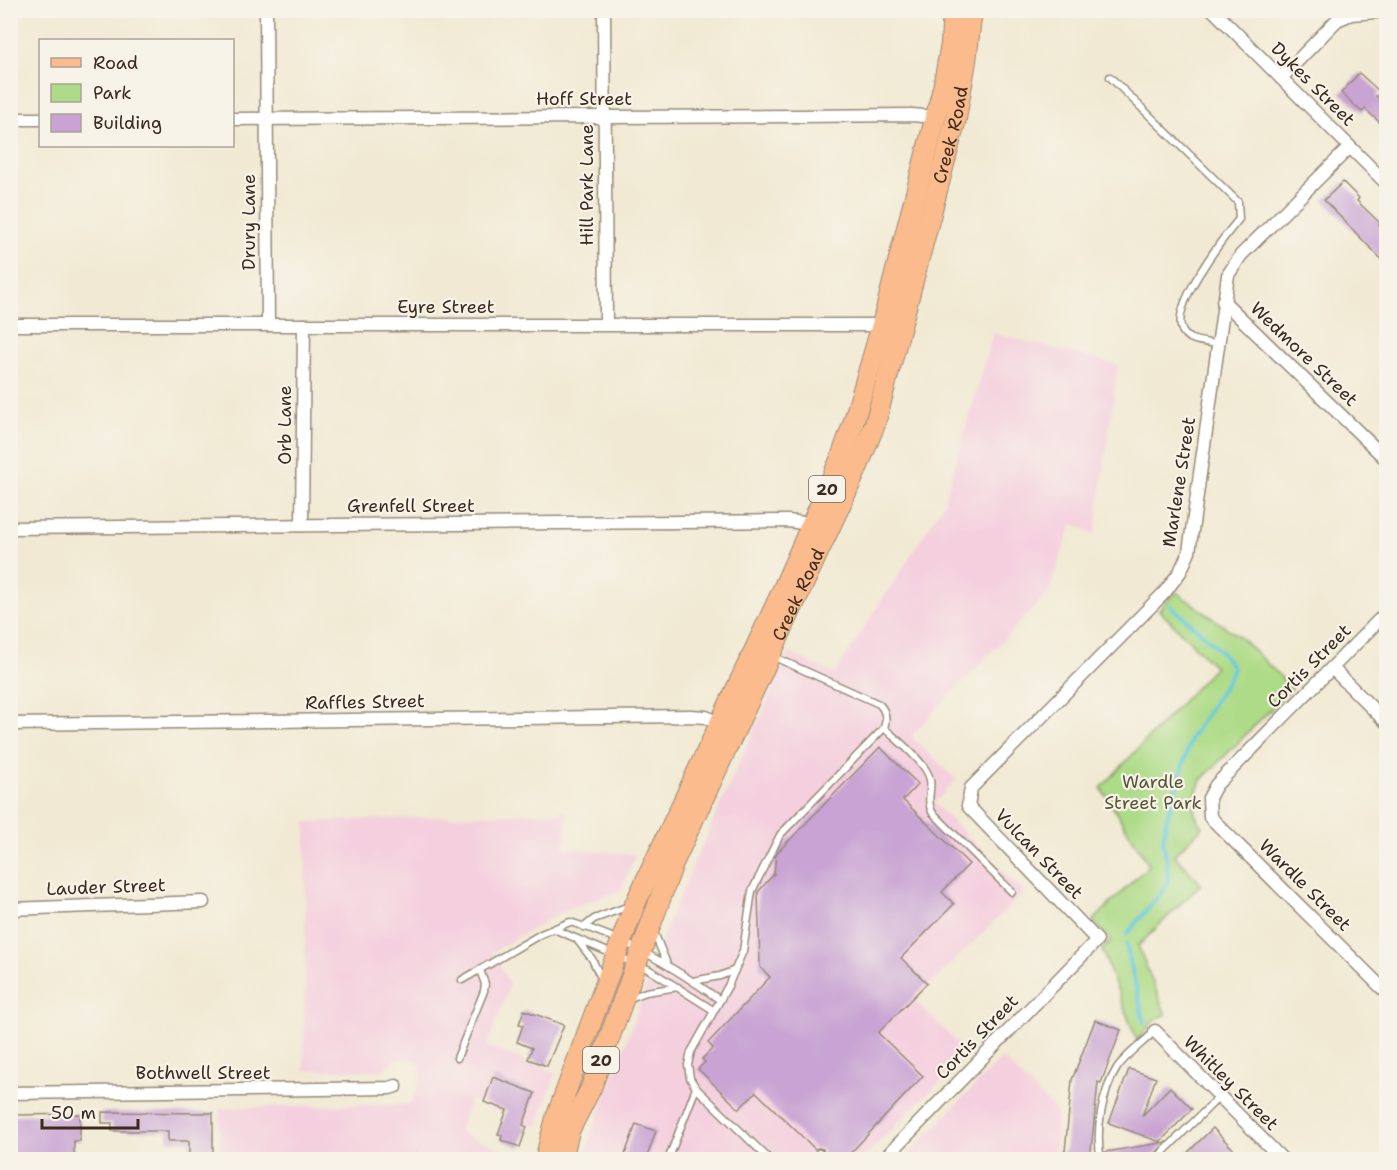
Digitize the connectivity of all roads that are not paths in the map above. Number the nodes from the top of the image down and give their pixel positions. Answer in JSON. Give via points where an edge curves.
{"nodes":[{"id":1,"x":266,"y":10,"type":"edge"},
{"id":2,"x":604,"y":10,"type":"edge"},
{"id":3,"x":953,"y":10,"type":"edge"},
{"id":4,"x":972,"y":10,"type":"edge"},
{"id":5,"x":1213,"y":10,"type":"edge"},
{"id":6,"x":1386,"y":11,"type":"edge"},
{"id":7,"x":1110,"y":77,"type":"dead end"},
{"id":8,"x":1281,"y":78,"type":"junction"},
{"id":9,"x":605,"y":117,"type":"junction"},
{"id":10,"x":936,"y":117,"type":"junction"},
{"id":11,"x":10,"y":119,"type":"edge"},
{"id":12,"x":39,"y":119,"type":"edge"},
{"id":13,"x":234,"y":120,"type":"edge"},
{"id":14,"x":267,"y":120,"type":"junction"},
{"id":15,"x":1350,"y":147,"type":"junction"},
{"id":16,"x":1386,"y":183,"type":"edge"},
{"id":17,"x":1223,"y":301,"type":"junction"},
{"id":18,"x":606,"y":324,"type":"junction"},
{"id":19,"x":10,"y":325,"type":"edge"},
{"id":20,"x":268,"y":325,"type":"junction"},
{"id":21,"x":304,"y":325,"type":"junction"},
{"id":22,"x":882,"y":325,"type":"junction"},
{"id":23,"x":1217,"y":344,"type":"junction"},
{"id":24,"x":1386,"y":459,"type":"edge"},
{"id":25,"x":302,"y":525,"type":"junction"},
{"id":26,"x":812,"y":525,"type":"junction"},
{"id":27,"x":10,"y":528,"type":"edge"},
{"id":28,"x":1386,"y":613,"type":"edge"},
{"id":29,"x":770,"y":655,"type":"junction"},
{"id":30,"x":1332,"y":668,"type":"junction"},
{"id":31,"x":1386,"y":722,"type":"edge"},
{"id":32,"x":719,"y":723,"type":"junction"},
{"id":33,"x":10,"y":724,"type":"edge"},
{"id":34,"x":884,"y":728,"type":"junction"},
{"id":35,"x":971,"y":788,"type":"joint"},
{"id":36,"x":1209,"y":798,"type":"joint"},
{"id":37,"x":1012,"y":892,"type":"dead end"},
{"id":38,"x":203,"y":902,"type":"dead end"},
{"id":39,"x":635,"y":904,"type":"junction"},
{"id":40,"x":10,"y":909,"type":"edge"},
{"id":41,"x":649,"y":924,"type":"junction"},
{"id":42,"x":584,"y":927,"type":"junction"},
{"id":43,"x":554,"y":929,"type":"junction"},
{"id":44,"x":577,"y":940,"type":"junction"},
{"id":45,"x":1097,"y":940,"type":"joint"},
{"id":46,"x":618,"y":948,"type":"junction"},
{"id":47,"x":638,"y":956,"type":"junction"},
{"id":48,"x":667,"y":964,"type":"junction"},
{"id":49,"x":480,"y":970,"type":"junction"},
{"id":50,"x":735,"y":970,"type":"junction"},
{"id":51,"x":462,"y":980,"type":"dead end"},
{"id":52,"x":693,"y":981,"type":"junction"},
{"id":53,"x":604,"y":986,"type":"junction"},
{"id":54,"x":678,"y":987,"type":"junction"},
{"id":55,"x":1386,"y":992,"type":"edge"},
{"id":56,"x":720,"y":1000,"type":"junction"},
{"id":57,"x":621,"y":1001,"type":"junction"},
{"id":58,"x":713,"y":1010,"type":"junction"},
{"id":59,"x":1155,"y":1031,"type":"joint"},
{"id":60,"x":457,"y":1058,"type":"dead end"},
{"id":61,"x":396,"y":1086,"type":"dead end"},
{"id":62,"x":696,"y":1088,"type":"junction"},
{"id":63,"x":10,"y":1093,"type":"edge"},
{"id":64,"x":1220,"y":1096,"type":"junction"},
{"id":65,"x":819,"y":1153,"type":"dead end"},
{"id":66,"x":545,"y":1160,"type":"edge"},
{"id":67,"x":562,"y":1160,"type":"edge"},
{"id":68,"x":668,"y":1160,"type":"edge"},
{"id":69,"x":770,"y":1160,"type":"edge"},
{"id":70,"x":813,"y":1160,"type":"edge"},
{"id":71,"x":883,"y":1160,"type":"edge"},
{"id":72,"x":1101,"y":1160,"type":"edge"},
{"id":73,"x":1155,"y":1160,"type":"edge"},
{"id":74,"x":1282,"y":1160,"type":"edge"}],
"edges":[{"from":1,"to":14,"type":"street","name":"Drury Lane"},
{"from":2,"to":9,"type":"street","name":"Hill Park Lane"},
{"from":3,"to":10,"type":"main road","name":"Creek Road","number":"20","via":[[949,64]]},
{"from":4,"to":29,"type":"main road","name":"Creek Road","number":"20","via":[[956,118],[874,424]]},
{"from":5,"to":8,"type":"street","name":"Dykes Street"},
{"from":6,"to":8,"type":"street","via":[[1351,14],[1337,20]]},
{"from":7,"to":23,"type":"lane","via":[[1238,202],[1239,219],[1200,270],[1180,323],[1191,339]]},
{"from":8,"to":15,"type":"street","name":"Dykes Street"},
{"from":9,"to":10,"type":"street","name":"Hoff Street"},
{"from":9,"to":14,"type":"street","name":"Hoff Street"},
{"from":9,"to":18,"type":"street","name":"Hill Park Lane"},
{"from":10,"to":22,"type":"main road","name":"Creek Road","number":"20"},
{"from":11,"to":12,"type":"street"},
{"from":13,"to":14,"type":"street","name":"Hoff Street"},
{"from":14,"to":20,"type":"street","name":"Drury Lane"},
{"from":15,"to":16,"type":"street","name":"Dykes Street"},
{"from":15,"to":17,"type":"street","name":"Marlene Street","via":[[1241,255],[1228,275]]},
{"from":17,"to":23,"type":"street","name":"Marlene Street"},
{"from":17,"to":24,"type":"street","name":"Wedmore Street"},
{"from":18,"to":21,"type":"street","name":"Eyre Street"},
{"from":18,"to":22,"type":"street","name":"Eyre Street"},
{"from":19,"to":20,"type":"street","name":"Eyre Street"},
{"from":20,"to":21,"type":"street","name":"Eyre Street"},
{"from":21,"to":25,"type":"street","name":"Orb Lane"},
{"from":22,"to":26,"type":"main road","name":"Creek Road","number":"20","via":[[852,427]]},
{"from":23,"to":35,"type":"street","name":"Marlene Street","via":[[1189,552],[1180,572],[1165,592]]},
{"from":25,"to":26,"type":"street","name":"Grenfell Street","via":[[788,521]]},
{"from":25,"to":27,"type":"street","name":"Grenfell Street"},
{"from":26,"to":32,"type":"main road","name":"Creek Road","number":"20"},
{"from":28,"to":30,"type":"street","name":"Cortis Street"},
{"from":29,"to":34,"type":"lane","via":[[879,704],[884,709]]},
{"from":29,"to":41,"type":"main road","name":"Creek Road","number":"20","via":[[674,861]]},
{"from":30,"to":31,"type":"street"},
{"from":30,"to":36,"type":"street","name":"Cortis Street","via":[[1216,785]]},
{"from":32,"to":33,"type":"street","name":"Raffles Street","via":[[691,716]]},
{"from":32,"to":39,"type":"main road","name":"Creek Road","number":"20"},
{"from":34,"to":37,"type":"lane","via":[[924,767],[930,779],[928,802],[932,812]]},
{"from":34,"to":50,"type":"lane","via":[[780,835],[753,891],[746,940]]},
{"from":35,"to":45,"type":"street","name":"Vulcan Street","via":[[968,806]]},
{"from":36,"to":55,"type":"street","name":"Wardle Street","via":[[1210,817]]},
{"from":38,"to":40,"type":"street","name":"Lauder Street"},
{"from":39,"to":42,"type":"lane","via":[[594,919]]},
{"from":39,"to":46,"type":"main road","name":"Creek Road","number":"20"},
{"from":41,"to":47,"type":"main road","name":"Creek Road","number":"20"},
{"from":41,"to":48,"type":"lane"},
{"from":42,"to":43,"type":"lane","via":[[566,922]]},
{"from":42,"to":46,"type":"lane"},
{"from":43,"to":44,"type":"lane"},
{"from":43,"to":49,"type":"lane"},
{"from":44,"to":46,"type":"lane"},
{"from":44,"to":53,"type":"lane","via":[[592,959]]},
{"from":45,"to":71,"type":"street","name":"Cortis Street"},
{"from":46,"to":47,"type":"lane"},
{"from":46,"to":47,"type":"lane"},
{"from":46,"to":53,"type":"main road","name":"Creek Road","number":"20"},
{"from":47,"to":48,"type":"lane"},
{"from":47,"to":54,"type":"lane"},
{"from":47,"to":57,"type":"main road","name":"Creek Road","number":"20"},
{"from":48,"to":52,"type":"lane"},
{"from":49,"to":51,"type":"lane"},
{"from":49,"to":60,"type":"lane","via":[[484,991]]},
{"from":50,"to":52,"type":"lane"},
{"from":50,"to":56,"type":"lane"},
{"from":52,"to":56,"type":"lane"},
{"from":53,"to":66,"type":"main road","name":"Creek Road","number":"20","via":[[556,1118]]},
{"from":54,"to":57,"type":"lane"},
{"from":54,"to":58,"type":"lane"},
{"from":56,"to":58,"type":"lane"},
{"from":57,"to":67,"type":"main road","name":"Creek Road","number":"20","via":[[591,1088],[569,1131]]},
{"from":58,"to":62,"type":"lane","via":[[688,1065]]},
{"from":59,"to":64,"type":"street","name":"Whitley Street"},
{"from":59,"to":72,"type":"lane","via":[[1118,1067],[1101,1107]]},
{"from":61,"to":63,"type":"street","name":"Bothwell Street"},
{"from":62,"to":68,"type":"lane"},
{"from":62,"to":69,"type":"lane"},
{"from":64,"to":73,"type":"lane"},
{"from":64,"to":74,"type":"street","name":"Whitley Street"},
{"from":65,"to":70,"type":"lane"}]}
